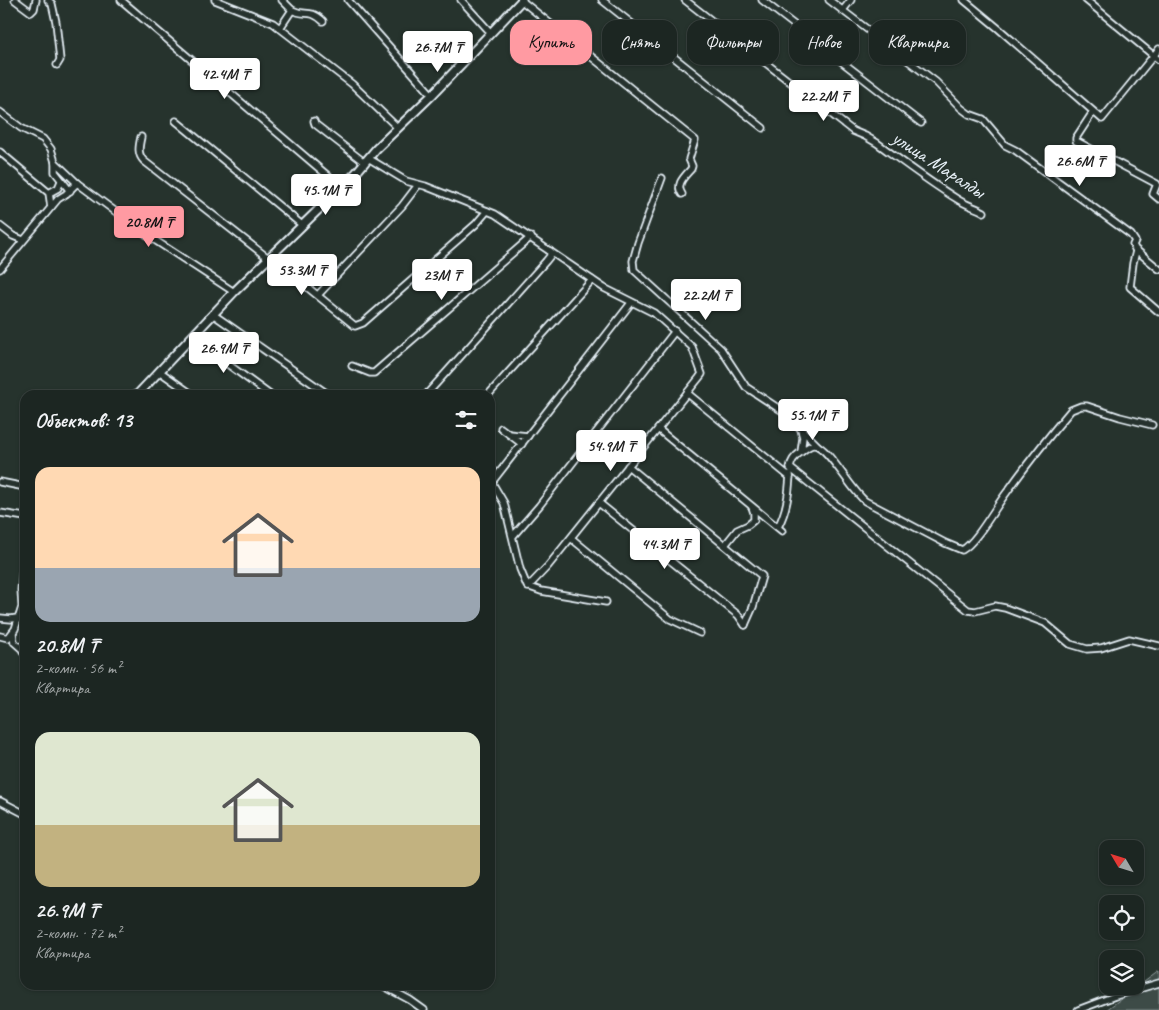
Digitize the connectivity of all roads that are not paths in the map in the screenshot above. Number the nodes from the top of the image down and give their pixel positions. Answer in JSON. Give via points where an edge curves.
{"nodes":[{"id":1,"x":15,"y":0,"type":"edge"},
{"id":2,"x":36,"y":0,"type":"edge"},
{"id":3,"x":48,"y":0,"type":"edge"},
{"id":4,"x":121,"y":0,"type":"edge"},
{"id":5,"x":214,"y":0,"type":"edge"},
{"id":6,"x":282,"y":0,"type":"edge"},
{"id":7,"x":348,"y":0,"type":"edge"},
{"id":8,"x":461,"y":0,"type":"edge"},
{"id":9,"x":522,"y":0,"type":"edge"},
{"id":10,"x":602,"y":0,"type":"edge"},
{"id":11,"x":684,"y":0,"type":"edge"},
{"id":12,"x":762,"y":0,"type":"edge"},
{"id":13,"x":829,"y":0,"type":"edge"},
{"id":14,"x":851,"y":0,"type":"edge"},
{"id":15,"x":964,"y":0,"type":"edge"},
{"id":16,"x":1086,"y":0,"type":"edge"},
{"id":17,"x":292,"y":10,"type":"junction"},
{"id":18,"x":843,"y":10,"type":"junction"},
{"id":19,"x":323,"y":21,"type":"dead end"},
{"id":20,"x":280,"y":28,"type":"junction"},
{"id":21,"x":491,"y":33,"type":"junction"},
{"id":22,"x":1159,"y":49,"type":"edge"},
{"id":23,"x":1154,"y":56,"type":"junction"},
{"id":24,"x":1159,"y":60,"type":"edge"},
{"id":25,"x":57,"y":65,"type":"dead end"},
{"id":26,"x":432,"y":95,"type":"junction"},
{"id":27,"x":0,"y":112,"type":"edge"},
{"id":28,"x":1093,"y":112,"type":"junction"},
{"id":29,"x":176,"y":121,"type":"dead end"},
{"id":30,"x":314,"y":121,"type":"dead end"},
{"id":31,"x":921,"y":123,"type":"dead end"},
{"id":32,"x":398,"y":128,"type":"junction"},
{"id":33,"x":763,"y":128,"type":"dead end"},
{"id":34,"x":140,"y":137,"type":"dead end"},
{"id":35,"x":0,"y":152,"type":"edge"},
{"id":36,"x":366,"y":160,"type":"junction"},
{"id":37,"x":55,"y":162,"type":"junction"},
{"id":38,"x":662,"y":178,"type":"dead end"},
{"id":39,"x":61,"y":181,"type":"junction"},
{"id":40,"x":77,"y":183,"type":"junction"},
{"id":41,"x":418,"y":185,"type":"junction"},
{"id":42,"x":341,"y":187,"type":"junction"},
{"id":43,"x":70,"y":191,"type":"junction"},
{"id":44,"x":49,"y":193,"type":"junction"},
{"id":45,"x":682,"y":194,"type":"dead end"},
{"id":46,"x":1159,"y":198,"type":"edge"},
{"id":47,"x":51,"y":207,"type":"junction"},
{"id":48,"x":487,"y":211,"type":"junction"},
{"id":49,"x":984,"y":212,"type":"dead end"},
{"id":50,"x":302,"y":224,"type":"junction"},
{"id":51,"x":0,"y":226,"type":"edge"},
{"id":52,"x":531,"y":238,"type":"junction"},
{"id":53,"x":23,"y":240,"type":"junction"},
{"id":54,"x":550,"y":251,"type":"junction"},
{"id":55,"x":1136,"y":251,"type":"junction"},
{"id":56,"x":271,"y":256,"type":"junction"},
{"id":57,"x":0,"y":269,"type":"edge"},
{"id":58,"x":1159,"y":270,"type":"edge"},
{"id":59,"x":592,"y":280,"type":"junction"},
{"id":60,"x":234,"y":292,"type":"junction"},
{"id":61,"x":318,"y":295,"type":"junction"},
{"id":62,"x":631,"y":303,"type":"junction"},
{"id":63,"x":1159,"y":312,"type":"edge"},
{"id":64,"x":214,"y":315,"type":"junction"},
{"id":65,"x":675,"y":331,"type":"junction"},
{"id":66,"x":192,"y":338,"type":"junction"},
{"id":67,"x":352,"y":366,"type":"dead end"},
{"id":68,"x":159,"y":371,"type":"junction"},
{"id":69,"x":142,"y":390,"type":"edge"},
{"id":70,"x":186,"y":390,"type":"edge"},
{"id":71,"x":263,"y":390,"type":"edge"},
{"id":72,"x":322,"y":390,"type":"edge"},
{"id":73,"x":430,"y":390,"type":"edge"},
{"id":74,"x":493,"y":390,"type":"edge"},
{"id":75,"x":687,"y":393,"type":"junction"},
{"id":76,"x":1152,"y":426,"type":"dead end"},
{"id":77,"x":501,"y":428,"type":"dead end"},
{"id":78,"x":658,"y":429,"type":"junction"},
{"id":79,"x":801,"y":430,"type":"junction"},
{"id":80,"x":509,"y":434,"type":"junction"},
{"id":81,"x":528,"y":436,"type":"junction"},
{"id":82,"x":522,"y":444,"type":"junction"},
{"id":83,"x":818,"y":446,"type":"junction"},
{"id":84,"x":801,"y":452,"type":"junction"},
{"id":85,"x":628,"y":466,"type":"junction"},
{"id":86,"x":790,"y":468,"type":"junction"},
{"id":87,"x":495,"y":476,"type":"edge"},
{"id":88,"x":790,"y":477,"type":"junction"},
{"id":89,"x":0,"y":482,"type":"edge"},
{"id":90,"x":20,"y":486,"type":"edge"},
{"id":91,"x":495,"y":488,"type":"edge"},
{"id":92,"x":599,"y":503,"type":"junction"},
{"id":93,"x":752,"y":507,"type":"junction"},
{"id":94,"x":0,"y":513,"type":"edge"},
{"id":95,"x":20,"y":516,"type":"edge"},
{"id":96,"x":513,"y":536,"type":"junction"},
{"id":97,"x":571,"y":538,"type":"junction"},
{"id":98,"x":725,"y":545,"type":"junction"},
{"id":99,"x":528,"y":587,"type":"junction"},
{"id":100,"x":606,"y":602,"type":"dead end"},
{"id":101,"x":20,"y":611,"type":"edge"},
{"id":102,"x":0,"y":618,"type":"edge"},
{"id":103,"x":17,"y":618,"type":"junction"},
{"id":104,"x":13,"y":633,"type":"junction"},
{"id":105,"x":700,"y":633,"type":"dead end"},
{"id":106,"x":0,"y":636,"type":"edge"},
{"id":107,"x":1159,"y":646,"type":"edge"},
{"id":108,"x":20,"y":647,"type":"edge"},
{"id":109,"x":0,"y":800,"type":"edge"},
{"id":110,"x":20,"y":811,"type":"edge"},
{"id":111,"x":1159,"y":983,"type":"edge"},
{"id":112,"x":391,"y":990,"type":"edge"},
{"id":113,"x":424,"y":1010,"type":"edge"},
{"id":114,"x":1078,"y":1010,"type":"edge"}],
"edges":[{"from":1,"to":2,"type":"street","via":[[31,12]]},
{"from":3,"to":25,"type":"street","via":[[52,4],[60,48]]},
{"from":4,"to":42,"type":"street"},
{"from":5,"to":20,"type":"street"},
{"from":6,"to":17,"type":"street"},
{"from":7,"to":26,"type":"street"},
{"from":8,"to":21,"type":"street"},
{"from":9,"to":21,"type":"street"},
{"from":9,"to":45,"type":"street","via":[[695,140],[689,159],[691,169],[679,185]]},
{"from":10,"to":33,"type":"street"},
{"from":11,"to":49,"type":"street","name":"улица Маралды","via":[[853,132],[877,143],[956,199]]},
{"from":12,"to":31,"type":"street"},
{"from":13,"to":18,"type":"street"},
{"from":14,"to":18,"type":"street"},
{"from":15,"to":28,"type":"street"},
{"from":16,"to":23,"type":"street"},
{"from":17,"to":19,"type":"street","via":[[312,13]]},
{"from":17,"to":20,"type":"street"},
{"from":18,"to":55,"type":"street","via":[[936,82],[960,108],[983,119],[1006,145],[1132,235]]},
{"from":20,"to":32,"type":"street","via":[[352,84]]},
{"from":21,"to":26,"type":"street"},
{"from":22,"to":23,"type":"street"},
{"from":23,"to":24,"type":"street"},
{"from":23,"to":28,"type":"street","via":[[1102,119]]},
{"from":26,"to":32,"type":"street"},
{"from":27,"to":37,"type":"street","via":[[43,139]]},
{"from":28,"to":46,"type":"street","via":[[1076,138],[1078,142],[1156,184],[1154,194]]},
{"from":29,"to":50,"type":"street"},
{"from":30,"to":36,"type":"street"},
{"from":32,"to":36,"type":"street"},
{"from":34,"to":56,"type":"street","via":[[140,158]]},
{"from":35,"to":44,"type":"street"},
{"from":36,"to":41,"type":"street"},
{"from":36,"to":42,"type":"street"},
{"from":37,"to":39,"type":"street","via":[[55,172]]},
{"from":37,"to":40,"type":"street"},
{"from":38,"to":79,"type":"street","via":[[638,243],[634,270],[721,349],[746,387],[784,412]]},
{"from":39,"to":43,"type":"street"},
{"from":39,"to":44,"type":"street","via":[[58,188]]},
{"from":40,"to":43,"type":"street"},
{"from":40,"to":60,"type":"street","via":[[147,235]]},
{"from":41,"to":48,"type":"street"},
{"from":41,"to":61,"type":"street"},
{"from":42,"to":50,"type":"street"},
{"from":43,"to":47,"type":"street"},
{"from":44,"to":47,"type":"street"},
{"from":47,"to":53,"type":"street"},
{"from":48,"to":52,"type":"street"},
{"from":48,"to":61,"type":"street","via":[[476,224],[355,326]]},
{"from":50,"to":56,"type":"street"},
{"from":51,"to":53,"type":"street"},
{"from":52,"to":54,"type":"street"},
{"from":52,"to":67,"type":"street","via":[[374,373]]},
{"from":53,"to":57,"type":"street"},
{"from":54,"to":59,"type":"street"},
{"from":54,"to":73,"type":"street","via":[[546,261]]},
{"from":55,"to":58,"type":"street"},
{"from":55,"to":63,"type":"street","via":[[1130,288]]},
{"from":56,"to":60,"type":"street"},
{"from":56,"to":61,"type":"street"},
{"from":59,"to":62,"type":"street"},
{"from":59,"to":74,"type":"street"},
{"from":60,"to":64,"type":"street"},
{"from":62,"to":65,"type":"street","via":[[654,313]]},
{"from":62,"to":81,"type":"street"},
{"from":64,"to":66,"type":"street"},
{"from":64,"to":72,"type":"street"},
{"from":65,"to":75,"type":"street","via":[[692,346],[702,374]]},
{"from":65,"to":96,"type":"street"},
{"from":66,"to":68,"type":"street"},
{"from":66,"to":71,"type":"street"},
{"from":68,"to":69,"type":"street"},
{"from":68,"to":70,"type":"street"},
{"from":75,"to":78,"type":"street"},
{"from":75,"to":88,"type":"street"},
{"from":76,"to":83,"type":"street","via":[[1087,406],[1071,410],[974,540],[962,550],[865,501]]},
{"from":77,"to":80,"type":"street"},
{"from":78,"to":85,"type":"street"},
{"from":78,"to":93,"type":"street"},
{"from":79,"to":83,"type":"street"},
{"from":79,"to":84,"type":"street"},
{"from":80,"to":81,"type":"street"},
{"from":80,"to":82,"type":"street"},
{"from":81,"to":82,"type":"street"},
{"from":82,"to":87,"type":"street"},
{"from":83,"to":84,"type":"street","via":[[811,445]]},
{"from":84,"to":86,"type":"street"},
{"from":85,"to":92,"type":"street"},
{"from":85,"to":98,"type":"street"},
{"from":86,"to":88,"type":"street"},
{"from":86,"to":107,"type":"street","via":[[968,610],[995,606],[1005,608],[1046,623],[1070,644],[1088,649],[1130,639]]},
{"from":88,"to":93,"type":"street","via":[[780,529]]},
{"from":89,"to":90,"type":"street"},
{"from":91,"to":96,"type":"street","via":[[504,504]]},
{"from":92,"to":97,"type":"street"},
{"from":92,"to":98,"type":"street","via":[[738,615],[745,625],[762,576]]},
{"from":93,"to":98,"type":"street","via":[[754,520],[737,530]]},
{"from":94,"to":95,"type":"street"},
{"from":96,"to":99,"type":"street","via":[[520,569]]},
{"from":97,"to":99,"type":"street"},
{"from":97,"to":105,"type":"street","via":[[670,619]]},
{"from":99,"to":100,"type":"street"},
{"from":101,"to":103,"type":"street"},
{"from":102,"to":103,"type":"street"},
{"from":103,"to":104,"type":"street"},
{"from":104,"to":106,"type":"street","via":[[8,638]]},
{"from":104,"to":108,"type":"street","via":[[14,642]]},
{"from":109,"to":110,"type":"street"},
{"from":111,"to":114,"type":"street"},
{"from":112,"to":113,"type":"street"}]}
